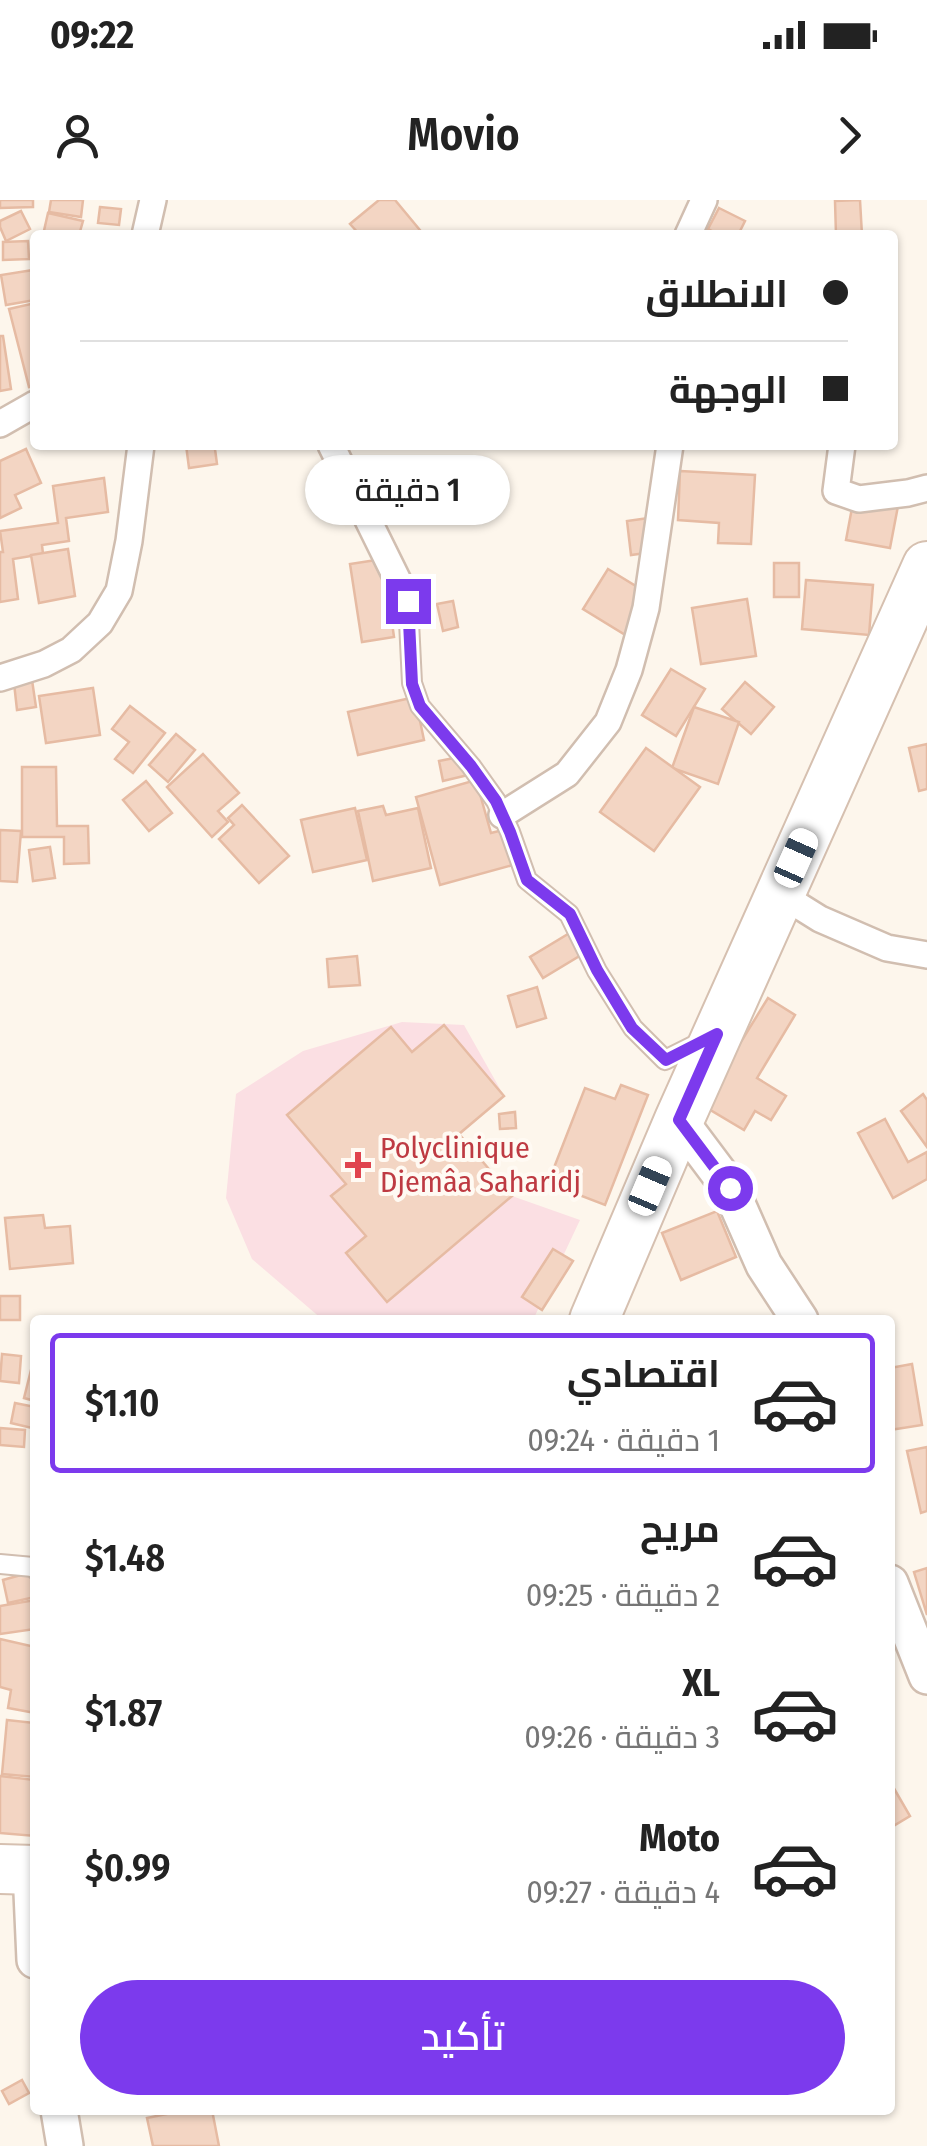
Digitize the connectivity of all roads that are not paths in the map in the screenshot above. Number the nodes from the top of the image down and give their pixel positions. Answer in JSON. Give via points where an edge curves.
{"nodes":[{"id":1,"x":704,"y":200,"type":"edge"},
{"id":2,"x":690,"y":230,"type":"edge"},
{"id":3,"x":30,"y":407,"type":"edge"},
{"id":4,"x":0,"y":424,"type":"edge"},
{"id":5,"x":140,"y":450,"type":"edge"},
{"id":6,"x":333,"y":450,"type":"edge"},
{"id":7,"x":669,"y":450,"type":"edge"},
{"id":8,"x":841,"y":450,"type":"edge"},
{"id":9,"x":927,"y":488,"type":"edge"},
{"id":10,"x":927,"y":566,"type":"edge"},
{"id":11,"x":408,"y":601,"type":"joint"},
{"id":12,"x":0,"y":678,"type":"edge"},
{"id":13,"x":502,"y":815,"type":"junction"},
{"id":14,"x":780,"y":894,"type":"junction"},
{"id":15,"x":927,"y":956,"type":"edge"},
{"id":16,"x":717,"y":1034,"type":"junction"},
{"id":17,"x":679,"y":1120,"type":"junction"},
{"id":18,"x":596,"y":1315,"type":"edge"},
{"id":19,"x":797,"y":1315,"type":"edge"},
{"id":20,"x":0,"y":1564,"type":"edge"},
{"id":21,"x":30,"y":1567,"type":"edge"},
{"id":22,"x":895,"y":1596,"type":"edge"},
{"id":23,"x":927,"y":1676,"type":"edge"},
{"id":24,"x":22,"y":1870,"type":"edge"},
{"id":25,"x":30,"y":1925,"type":"edge"},
{"id":26,"x":60,"y":2115,"type":"edge"},
{"id":27,"x":65,"y":2146,"type":"edge"}],
"edges":[{"from":1,"to":2,"type":"street"},
{"from":3,"to":4,"type":"street"},
{"from":5,"to":12,"type":"street","via":[[118,591],[100,623],[71,650]]},
{"from":6,"to":11,"type":"street"},
{"from":7,"to":13,"type":"street","via":[[646,608],[608,722],[567,774]]},
{"from":8,"to":9,"type":"street","via":[[836,490],[859,498]]},
{"from":10,"to":14,"type":"main road"},
{"from":11,"to":13,"type":"lane","via":[[412,684],[420,706]]},
{"from":13,"to":16,"type":"lane","via":[[527,880],[570,914],[632,1028],[666,1060]]},
{"from":14,"to":15,"type":"street","via":[[820,920],[887,948]]},
{"from":14,"to":16,"type":"main road"},
{"from":16,"to":17,"type":"main road"},
{"from":17,"to":18,"type":"main road"},
{"from":17,"to":19,"type":"street","via":[[730,1188],[764,1265]]},
{"from":20,"to":21,"type":"lane"},
{"from":22,"to":23,"type":"street"},
{"from":24,"to":25,"type":"street"},
{"from":26,"to":27,"type":"street"}]}
